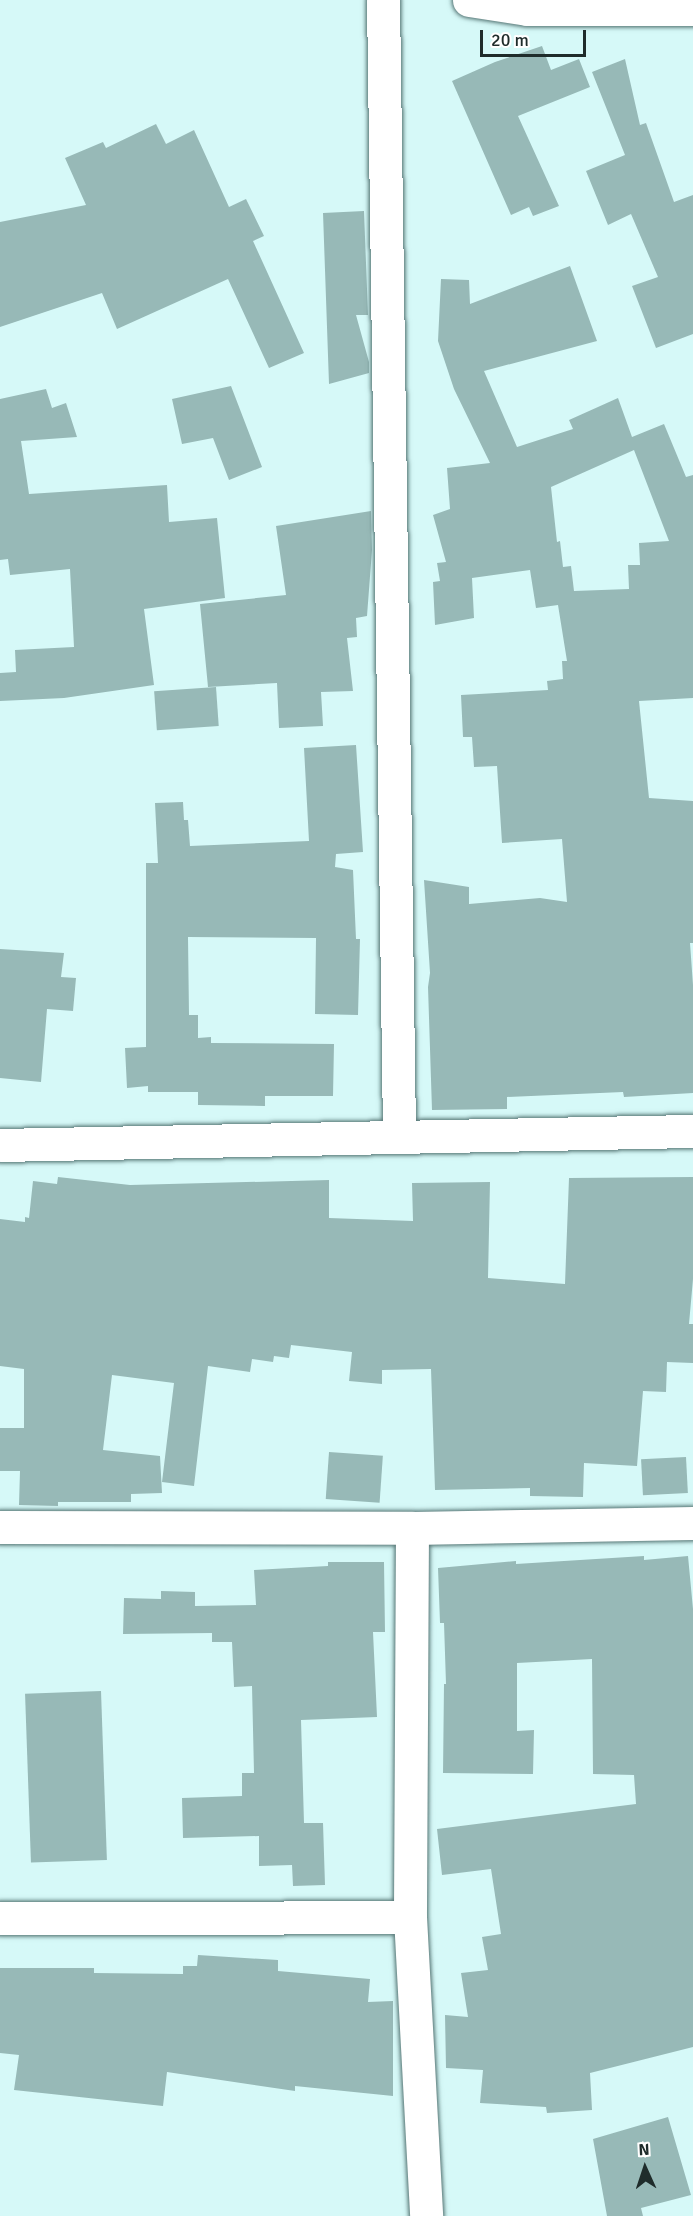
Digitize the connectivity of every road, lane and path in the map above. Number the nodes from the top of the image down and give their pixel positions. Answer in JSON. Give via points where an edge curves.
{"nodes":[{"id":1,"x":383,"y":0,"type":"edge"},
{"id":2,"x":469,"y":0,"type":"edge"},
{"id":3,"x":693,"y":9,"type":"edge"},
{"id":4,"x":693,"y":1131,"type":"edge"},
{"id":5,"x":399,"y":1136,"type":"junction"},
{"id":6,"x":0,"y":1145,"type":"edge"},
{"id":7,"x":693,"y":1523,"type":"edge"},
{"id":8,"x":0,"y":1527,"type":"edge"},
{"id":9,"x":412,"y":1528,"type":"junction"},
{"id":10,"x":410,"y":1917,"type":"junction"},
{"id":11,"x":0,"y":1918,"type":"edge"},
{"id":12,"x":426,"y":2216,"type":"edge"}],
"edges":[{"from":1,"to":5,"type":"street"},
{"from":2,"to":3,"type":"street","via":[[527,9]]},
{"from":4,"to":5,"type":"street"},
{"from":5,"to":6,"type":"street"},
{"from":7,"to":9,"type":"street"},
{"from":8,"to":9,"type":"street"},
{"from":9,"to":10,"type":"street"},
{"from":10,"to":11,"type":"street"},
{"from":10,"to":12,"type":"street"}]}
